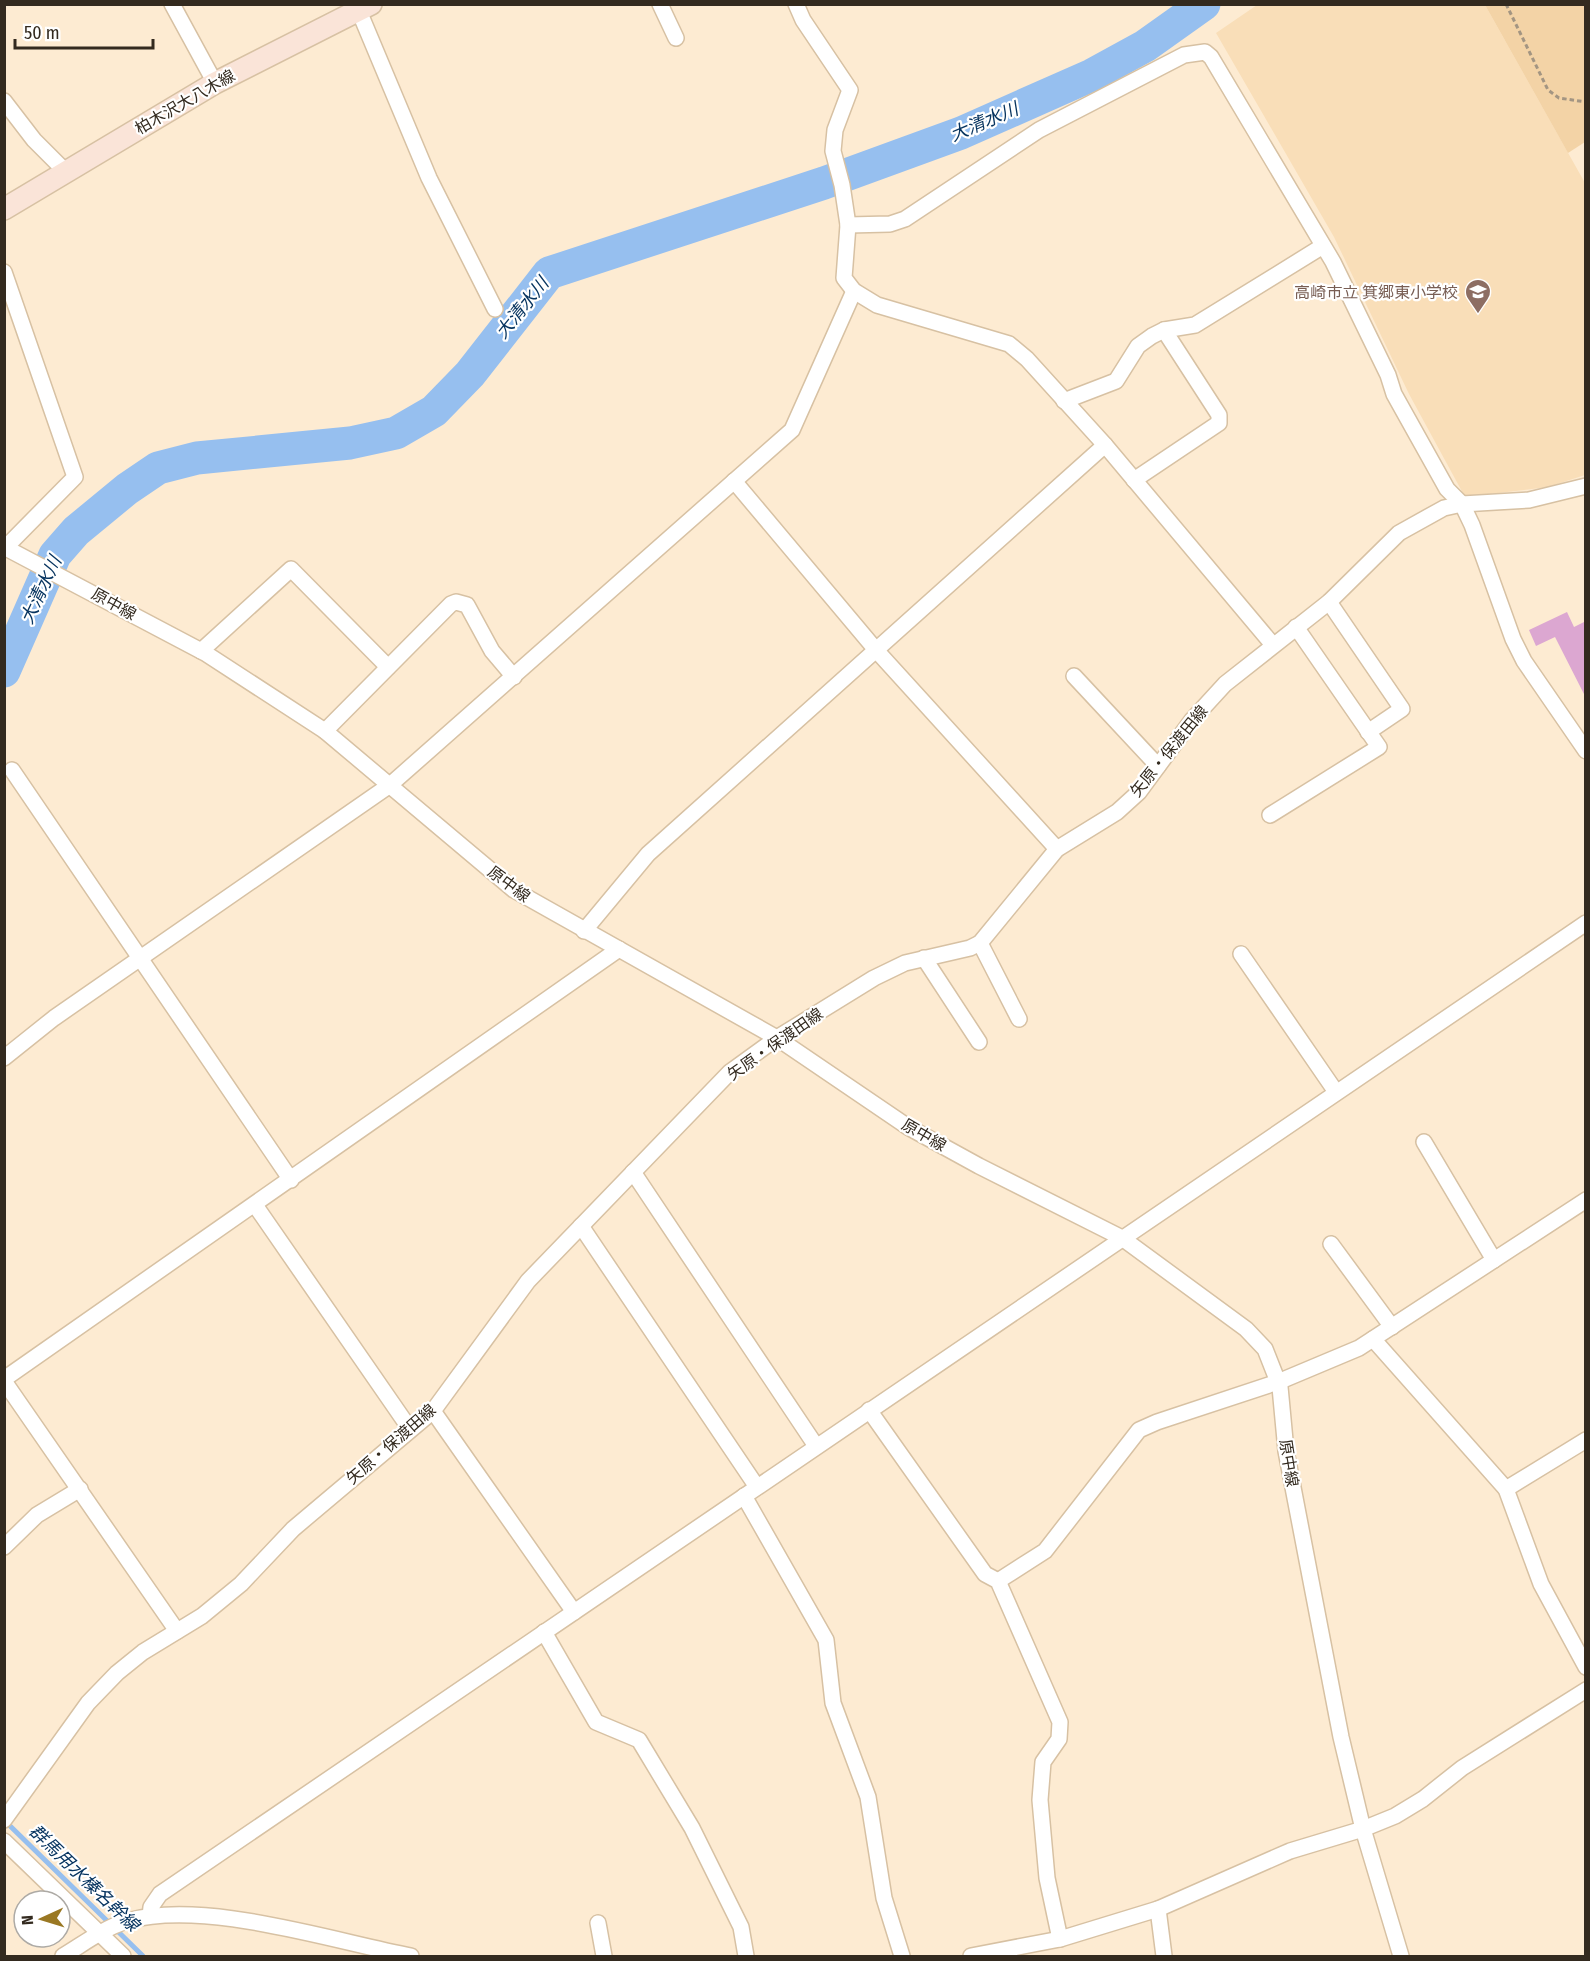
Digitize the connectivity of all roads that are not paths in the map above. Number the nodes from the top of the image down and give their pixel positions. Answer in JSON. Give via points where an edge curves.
{"nodes":[{"id":1,"x":172,"y":4,"type":"edge"},
{"id":2,"x":660,"y":4,"type":"edge"},
{"id":3,"x":796,"y":4,"type":"edge"},
{"id":4,"x":365,"y":8,"type":"edge"},
{"id":5,"x":676,"y":38,"type":"dead end"},
{"id":6,"x":215,"y":83,"type":"junction"},
{"id":7,"x":4,"y":100,"type":"edge"},
{"id":8,"x":66,"y":172,"type":"junction"},
{"id":9,"x":4,"y":209,"type":"edge"},
{"id":10,"x":848,"y":225,"type":"junction"},
{"id":11,"x":1323,"y":246,"type":"junction"},
{"id":12,"x":4,"y":272,"type":"edge"},
{"id":13,"x":854,"y":291,"type":"junction"},
{"id":14,"x":495,"y":309,"type":"dead end"},
{"id":15,"x":1164,"y":330,"type":"junction"},
{"id":16,"x":1064,"y":401,"type":"junction"},
{"id":17,"x":1105,"y":445,"type":"junction"},
{"id":18,"x":1134,"y":480,"type":"junction"},
{"id":19,"x":734,"y":481,"type":"junction"},
{"id":20,"x":1586,"y":486,"type":"edge"},
{"id":21,"x":1462,"y":504,"type":"junction"},
{"id":22,"x":5,"y":547,"type":"edge"},
{"id":23,"x":1329,"y":602,"type":"junction"},
{"id":24,"x":1296,"y":627,"type":"junction"},
{"id":25,"x":1273,"y":645,"type":"junction"},
{"id":26,"x":876,"y":650,"type":"junction"},
{"id":27,"x":201,"y":651,"type":"junction"},
{"id":28,"x":388,"y":667,"type":"junction"},
{"id":29,"x":1074,"y":676,"type":"dead end"},
{"id":30,"x":514,"y":677,"type":"junction"},
{"id":31,"x":326,"y":731,"type":"junction"},
{"id":32,"x":1368,"y":732,"type":"junction"},
{"id":33,"x":1586,"y":751,"type":"edge"},
{"id":34,"x":1158,"y":766,"type":"junction"},
{"id":35,"x":12,"y":770,"type":"dead end"},
{"id":36,"x":390,"y":785,"type":"junction"},
{"id":37,"x":1270,"y":815,"type":"dead end"},
{"id":38,"x":1057,"y":849,"type":"junction"},
{"id":39,"x":1586,"y":923,"type":"edge"},
{"id":40,"x":584,"y":931,"type":"junction"},
{"id":41,"x":980,"y":942,"type":"junction"},
{"id":42,"x":619,"y":949,"type":"junction"},
{"id":43,"x":1241,"y":954,"type":"dead end"},
{"id":44,"x":141,"y":958,"type":"junction"},
{"id":45,"x":924,"y":958,"type":"junction"},
{"id":46,"x":1019,"y":1019,"type":"dead end"},
{"id":47,"x":777,"y":1038,"type":"junction"},
{"id":48,"x":980,"y":1042,"type":"dead end"},
{"id":49,"x":4,"y":1058,"type":"edge"},
{"id":50,"x":1336,"y":1092,"type":"junction"},
{"id":51,"x":1424,"y":1142,"type":"dead end"},
{"id":52,"x":633,"y":1172,"type":"junction"},
{"id":53,"x":291,"y":1180,"type":"junction"},
{"id":54,"x":1586,"y":1200,"type":"edge"},
{"id":55,"x":255,"y":1205,"type":"junction"},
{"id":56,"x":581,"y":1226,"type":"junction"},
{"id":57,"x":1122,"y":1238,"type":"junction"},
{"id":58,"x":1331,"y":1244,"type":"dead end"},
{"id":59,"x":1494,"y":1260,"type":"junction"},
{"id":60,"x":1392,"y":1327,"type":"junction"},
{"id":61,"x":1373,"y":1339,"type":"junction"},
{"id":62,"x":4,"y":1380,"type":"edge"},
{"id":63,"x":1278,"y":1382,"type":"junction"},
{"id":64,"x":869,"y":1410,"type":"junction"},
{"id":65,"x":432,"y":1411,"type":"junction"},
{"id":66,"x":410,"y":1429,"type":"junction"},
{"id":67,"x":1586,"y":1440,"type":"edge"},
{"id":68,"x":816,"y":1446,"type":"junction"},
{"id":69,"x":757,"y":1487,"type":"junction"},
{"id":70,"x":80,"y":1489,"type":"junction"},
{"id":71,"x":1506,"y":1489,"type":"junction"},
{"id":72,"x":744,"y":1496,"type":"junction"},
{"id":73,"x":4,"y":1547,"type":"edge"},
{"id":74,"x":998,"y":1581,"type":"junction"},
{"id":75,"x":574,"y":1612,"type":"junction"},
{"id":76,"x":177,"y":1631,"type":"junction"},
{"id":77,"x":544,"y":1632,"type":"junction"},
{"id":78,"x":1586,"y":1667,"type":"edge"},
{"id":79,"x":1586,"y":1690,"type":"edge"},
{"id":80,"x":9,"y":1815,"type":"edge"},
{"id":81,"x":1363,"y":1829,"type":"junction"},
{"id":82,"x":4,"y":1841,"type":"edge"},
{"id":83,"x":1158,"y":1909,"type":"junction"},
{"id":84,"x":150,"y":1916,"type":"junction"},
{"id":85,"x":598,"y":1923,"type":"dead end"},
{"id":86,"x":103,"y":1932,"type":"junction"},
{"id":87,"x":1060,"y":1939,"type":"junction"},
{"id":88,"x":342,"y":1949,"type":"edge"},
{"id":89,"x":63,"y":1956,"type":"edge"},
{"id":90,"x":123,"y":1956,"type":"edge"},
{"id":91,"x":411,"y":1956,"type":"edge"},
{"id":92,"x":604,"y":1956,"type":"edge"},
{"id":93,"x":747,"y":1956,"type":"edge"},
{"id":94,"x":902,"y":1956,"type":"edge"},
{"id":95,"x":971,"y":1956,"type":"edge"},
{"id":96,"x":1164,"y":1956,"type":"edge"},
{"id":97,"x":1401,"y":1956,"type":"edge"}],
"edges":[{"from":1,"to":6,"type":"street"},
{"from":2,"to":5,"type":"street"},
{"from":3,"to":10,"type":"street","via":[[850,90],[835,130],[833,151]]},
{"from":4,"to":6,"type":"main road","name":"柏木沢大八木線"},
{"from":4,"to":14,"type":"street","via":[[429,178]]},
{"from":6,"to":8,"type":"main road","name":"柏木沢大八木線"},
{"from":7,"to":8,"type":"street","via":[[34,140]]},
{"from":8,"to":9,"type":"main road","name":"柏木沢大八木線"},
{"from":10,"to":11,"type":"street","via":[[890,224],[905,219],[1039,130],[1198,51],[1211,57]]},
{"from":10,"to":13,"type":"street","via":[[844,278]]},
{"from":11,"to":15,"type":"street","via":[[1196,325]]},
{"from":11,"to":21,"type":"street","via":[[1394,394],[1446,489]]},
{"from":12,"to":22,"type":"street","via":[[75,477]]},
{"from":13,"to":16,"type":"street","via":[[877,304],[1009,344]]},
{"from":13,"to":19,"type":"street","via":[[792,430]]},
{"from":15,"to":16,"type":"street","via":[[1138,346],[1116,381]]},
{"from":15,"to":18,"type":"street","via":[[1219,415],[1219,423]]},
{"from":16,"to":17,"type":"street"},
{"from":17,"to":18,"type":"street"},
{"from":17,"to":26,"type":"street"},
{"from":18,"to":25,"type":"street"},
{"from":19,"to":26,"type":"street"},
{"from":19,"to":30,"type":"street"},
{"from":20,"to":21,"type":"street","name":"矢原・保渡田線","via":[[1529,500]]},
{"from":21,"to":23,"type":"street","name":"矢原・保渡田線","via":[[1443,507],[1399,532]]},
{"from":21,"to":33,"type":"street","via":[[1473,525],[1512,639]]},
{"from":22,"to":27,"type":"street","name":"原中線"},
{"from":23,"to":24,"type":"street","name":"矢原・保渡田線"},
{"from":23,"to":32,"type":"street","via":[[1402,709]]},
{"from":24,"to":25,"type":"street","name":"矢原・保渡田線"},
{"from":24,"to":32,"type":"street"},
{"from":25,"to":34,"type":"street","name":"矢原・保渡田線","via":[[1225,684]]},
{"from":26,"to":38,"type":"street"},
{"from":26,"to":40,"type":"street","via":[[648,854]]},
{"from":27,"to":28,"type":"street","via":[[291,569]]},
{"from":27,"to":31,"type":"street","name":"原中線"},
{"from":28,"to":30,"type":"street","via":[[456,602],[466,605],[492,651]]},
{"from":28,"to":31,"type":"street"},
{"from":29,"to":34,"type":"street"},
{"from":30,"to":36,"type":"street"},
{"from":31,"to":36,"type":"street","name":"原中線"},
{"from":32,"to":37,"type":"street","via":[[1378,747]]},
{"from":34,"to":38,"type":"street","name":"矢原・保渡田線","via":[[1139,792],[1117,812]]},
{"from":35,"to":44,"type":"street"},
{"from":36,"to":40,"type":"street","name":"原中線","via":[[514,890]]},
{"from":36,"to":44,"type":"street"},
{"from":38,"to":41,"type":"street","name":"矢原・保渡田線"},
{"from":39,"to":50,"type":"street"},
{"from":40,"to":42,"type":"street","name":"原中線"},
{"from":41,"to":45,"type":"street","name":"矢原・保渡田線","via":[[970,948]]},
{"from":41,"to":46,"type":"street"},
{"from":42,"to":47,"type":"street","name":"原中線"},
{"from":42,"to":53,"type":"street"},
{"from":43,"to":50,"type":"street"},
{"from":44,"to":49,"type":"street"},
{"from":44,"to":53,"type":"street"},
{"from":45,"to":47,"type":"street","name":"矢原・保渡田線","via":[[874,978]]},
{"from":45,"to":48,"type":"street"},
{"from":47,"to":52,"type":"street","name":"矢原・保渡田線","via":[[730,1072]]},
{"from":47,"to":57,"type":"street","name":"原中線","via":[[908,1127]]},
{"from":50,"to":57,"type":"street"},
{"from":51,"to":59,"type":"street"},
{"from":52,"to":56,"type":"street","name":"矢原・保渡田線"},
{"from":52,"to":68,"type":"street"},
{"from":53,"to":55,"type":"street"},
{"from":54,"to":59,"type":"street"},
{"from":55,"to":62,"type":"street"},
{"from":55,"to":66,"type":"street"},
{"from":56,"to":65,"type":"street","name":"矢原・保渡田線","via":[[528,1281]]},
{"from":56,"to":69,"type":"street"},
{"from":57,"to":63,"type":"street","name":"原中線","via":[[1246,1329],[1265,1349]]},
{"from":57,"to":64,"type":"street"},
{"from":58,"to":60,"type":"street"},
{"from":59,"to":60,"type":"street"},
{"from":60,"to":61,"type":"street"},
{"from":61,"to":63,"type":"street"},
{"from":61,"to":71,"type":"street"},
{"from":62,"to":70,"type":"street"},
{"from":63,"to":74,"type":"street","via":[[1138,1430],[1045,1551]]},
{"from":63,"to":81,"type":"street","name":"原中線","via":[[1292,1485]]},
{"from":64,"to":68,"type":"street"},
{"from":64,"to":74,"type":"street","via":[[985,1574]]},
{"from":65,"to":66,"type":"street","name":"矢原・保渡田線"},
{"from":65,"to":75,"type":"street"},
{"from":66,"to":76,"type":"street","name":"矢原・保渡田線","via":[[293,1528],[241,1584]]},
{"from":67,"to":71,"type":"street"},
{"from":68,"to":69,"type":"street"},
{"from":69,"to":72,"type":"street"},
{"from":70,"to":73,"type":"street","via":[[37,1515]]},
{"from":70,"to":76,"type":"street"},
{"from":71,"to":78,"type":"street","via":[[1541,1584]]},
{"from":72,"to":75,"type":"street"},
{"from":72,"to":94,"type":"street","via":[[826,1640],[832,1703],[868,1797],[884,1898]]},
{"from":74,"to":87,"type":"street","via":[[1060,1722],[1059,1739],[1043,1762],[1040,1800],[1047,1878]]},
{"from":75,"to":77,"type":"street"},
{"from":76,"to":80,"type":"street","name":"矢原・保渡田線","via":[[117,1673],[88,1703]]},
{"from":77,"to":84,"type":"street","via":[[160,1894]]},
{"from":77,"to":93,"type":"street","via":[[596,1722],[639,1740],[692,1827],[741,1927]]},
{"from":79,"to":81,"type":"street","via":[[1462,1768],[1423,1799]]},
{"from":81,"to":83,"type":"street","via":[[1290,1851]]},
{"from":81,"to":97,"type":"street","name":"原中線"},
{"from":82,"to":86,"type":"street"},
{"from":83,"to":87,"type":"street"},
{"from":83,"to":96,"type":"street"},
{"from":84,"to":86,"type":"street"},
{"from":84,"to":88,"type":"street","via":[[234,1920]]},
{"from":85,"to":92,"type":"street"},
{"from":86,"to":89,"type":"street"},
{"from":86,"to":90,"type":"street"},
{"from":87,"to":95,"type":"street"},
{"from":88,"to":91,"type":"street"}]}
